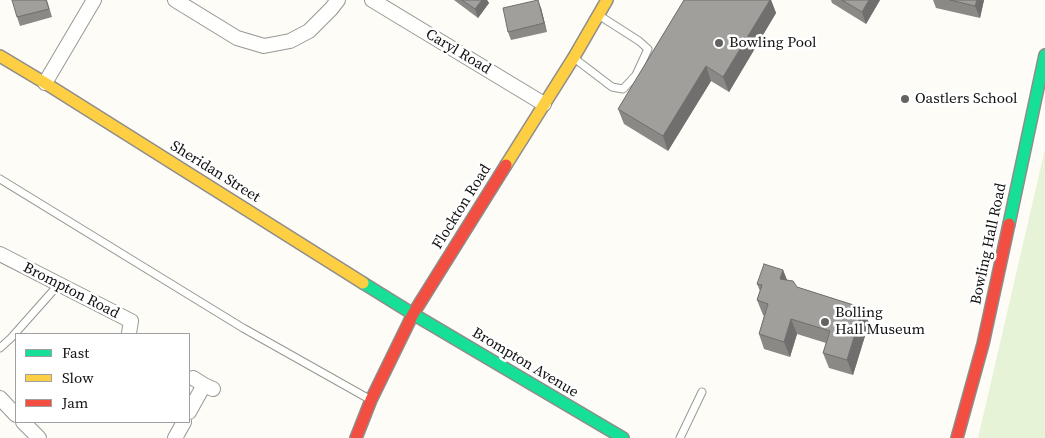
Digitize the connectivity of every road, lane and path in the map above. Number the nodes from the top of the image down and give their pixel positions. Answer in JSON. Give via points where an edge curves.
{"nodes":[{"id":1,"x":94,"y":0,"type":"edge"},
{"id":2,"x":175,"y":0,"type":"edge"},
{"id":3,"x":338,"y":0,"type":"edge"},
{"id":4,"x":372,"y":0,"type":"edge"},
{"id":5,"x":607,"y":0,"type":"edge"},
{"id":6,"x":598,"y":15,"type":"junction"},
{"id":7,"x":1045,"y":55,"type":"edge"},
{"id":8,"x":0,"y":56,"type":"edge"},
{"id":9,"x":574,"y":57,"type":"junction"},
{"id":10,"x":45,"y":83,"type":"junction"},
{"id":11,"x":544,"y":104,"type":"junction"},
{"id":12,"x":0,"y":179,"type":"edge"},
{"id":13,"x":1,"y":257,"type":"edge"},
{"id":14,"x":60,"y":284,"type":"junction"},
{"id":15,"x":413,"y":314,"type":"junction"},
{"id":16,"x":129,"y":333,"type":"edge"},
{"id":17,"x":0,"y":348,"type":"edge"},
{"id":18,"x":203,"y":384,"type":"dead end"},
{"id":19,"x":702,"y":392,"type":"dead end"},
{"id":20,"x":0,"y":398,"type":"edge"},
{"id":21,"x":371,"y":400,"type":"junction"},
{"id":22,"x":190,"y":410,"type":"edge"},
{"id":23,"x":15,"y":414,"type":"edge"},
{"id":24,"x":24,"y":423,"type":"edge"},
{"id":25,"x":183,"y":423,"type":"edge"},
{"id":26,"x":39,"y":438,"type":"edge"},
{"id":27,"x":174,"y":438,"type":"edge"},
{"id":28,"x":356,"y":438,"type":"edge"},
{"id":29,"x":623,"y":438,"type":"edge"},
{"id":30,"x":680,"y":438,"type":"edge"},
{"id":31,"x":957,"y":438,"type":"edge"}],
"edges":[{"from":1,"to":10,"type":"street"},
{"from":2,"to":3,"type":"street","via":[[237,38],[264,46],[290,41],[309,31]]},
{"from":4,"to":11,"type":"street","name":"Caryl Road"},
{"from":5,"to":6,"type":"street","name":"Flockton Road"},
{"from":6,"to":9,"type":"street","name":"Flockton Road"},
{"from":6,"to":9,"type":"lane","via":[[648,49],[636,75],[623,89],[612,86]]},
{"from":7,"to":31,"type":"street","name":"Bowling Hall Road","via":[[983,344]]},
{"from":8,"to":10,"type":"street","name":"Sheridan Street"},
{"from":9,"to":11,"type":"street","name":"Flockton Road"},
{"from":10,"to":15,"type":"street","name":"Sheridan Street"},
{"from":11,"to":15,"type":"street","name":"Flockton Road"},
{"from":12,"to":21,"type":"lane","via":[[243,328]]},
{"from":13,"to":14,"type":"street","name":"Brompton Road"},
{"from":14,"to":16,"type":"street","name":"Brompton Road","via":[[131,321]]},
{"from":14,"to":17,"type":"lane"},
{"from":15,"to":21,"type":"street","name":"Flockton Road"},
{"from":15,"to":29,"type":"street","name":"Brompton Avenue"},
{"from":18,"to":22,"type":"street"},
{"from":19,"to":30,"type":"lane"},
{"from":20,"to":23,"type":"street"},
{"from":21,"to":28,"type":"street","name":"Flockton Road"},
{"from":24,"to":26,"type":"street"},
{"from":25,"to":27,"type":"street"}]}
